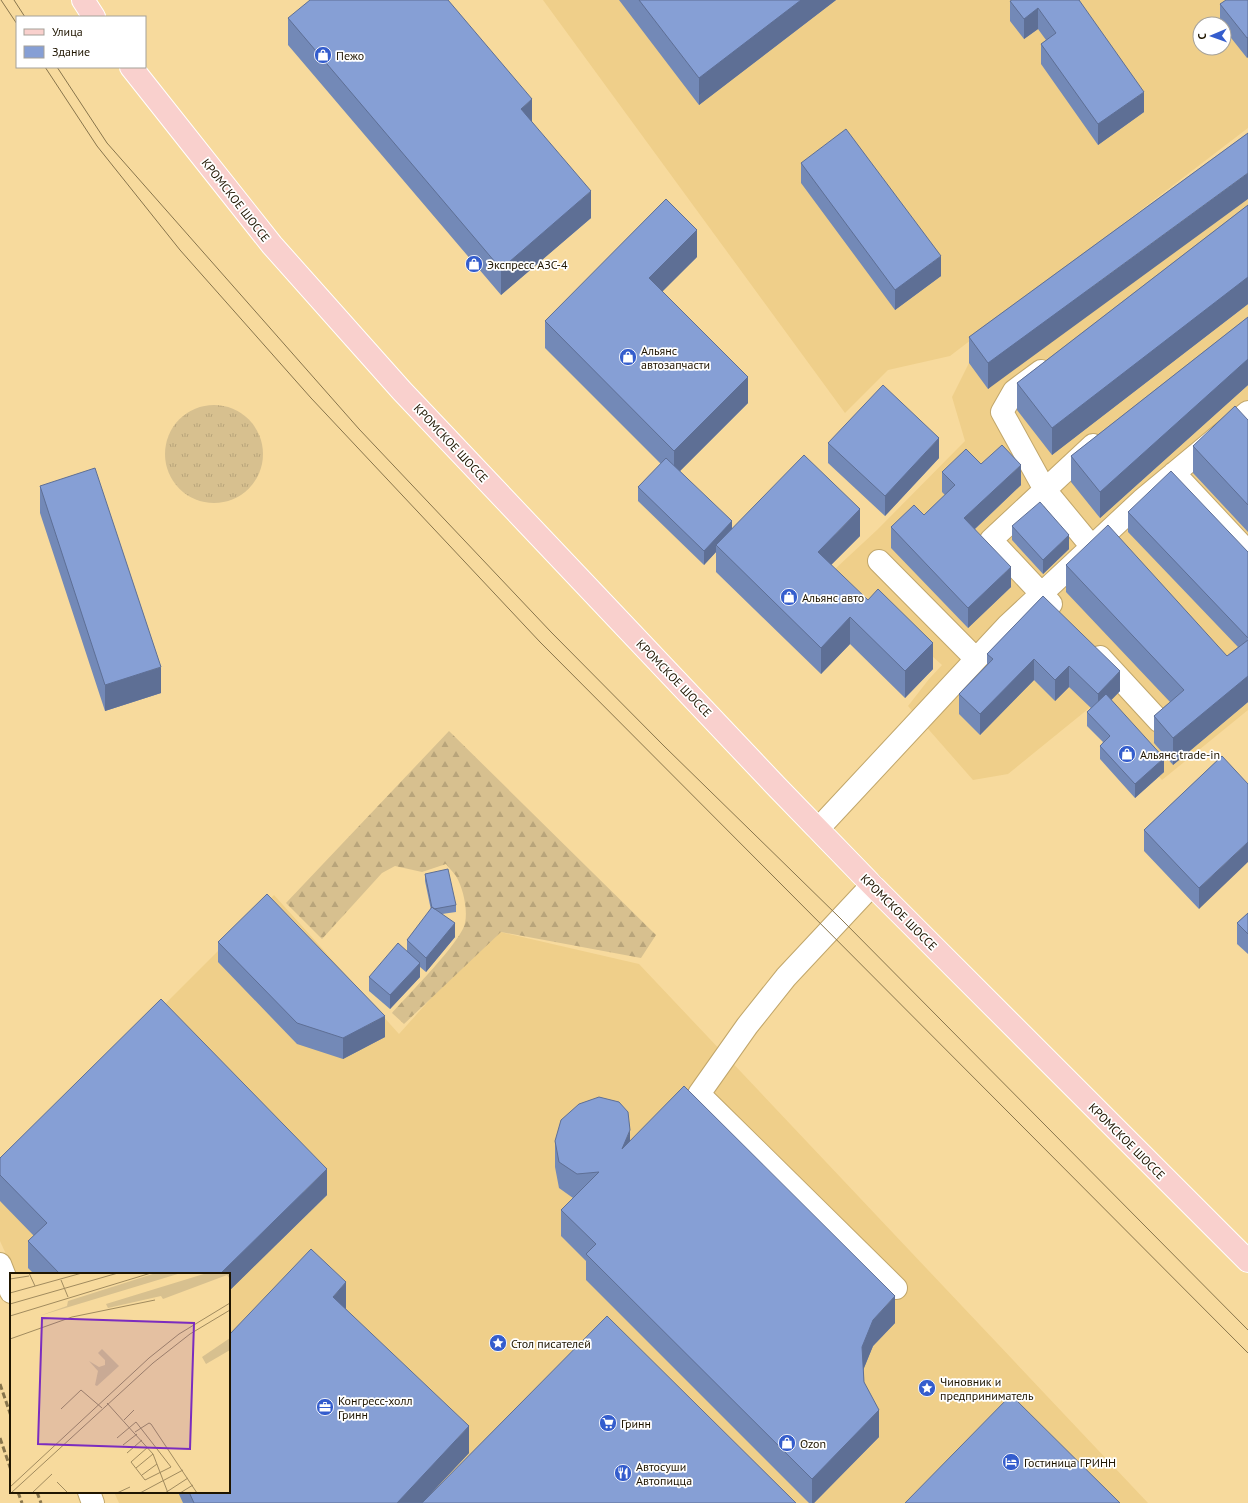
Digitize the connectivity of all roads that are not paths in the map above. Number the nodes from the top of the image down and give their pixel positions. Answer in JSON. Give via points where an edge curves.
{"nodes":[{"id":1,"x":83,"y":0,"type":"edge"},
{"id":2,"x":93,"y":16,"type":"edge"},
{"id":3,"x":132,"y":68,"type":"edge"},
{"id":4,"x":1059,"y":358,"type":"edge"},
{"id":5,"x":1246,"y":418,"type":"edge"},
{"id":6,"x":1106,"y":435,"type":"edge"},
{"id":7,"x":1174,"y":474,"type":"junction"},
{"id":8,"x":1045,"y":490,"type":"junction"},
{"id":9,"x":1109,"y":531,"type":"junction"},
{"id":10,"x":1092,"y":547,"type":"junction"},
{"id":11,"x":1125,"y":548,"type":"edge"},
{"id":12,"x":1248,"y":552,"type":"edge"},
{"id":13,"x":879,"y":560,"type":"dead end"},
{"id":14,"x":1042,"y":594,"type":"junction"},
{"id":15,"x":1063,"y":617,"type":"edge"},
{"id":16,"x":1084,"y":640,"type":"edge"},
{"id":17,"x":976,"y":659,"type":"junction"},
{"id":18,"x":1159,"y":721,"type":"edge"},
{"id":19,"x":818,"y":829,"type":"junction"},
{"id":20,"x":872,"y":885,"type":"junction"},
{"id":21,"x":1248,"y":1261,"type":"edge"},
{"id":22,"x":0,"y":1264,"type":"edge"},
{"id":23,"x":896,"y":1288,"type":"dead end"},
{"id":24,"x":10,"y":1289,"type":"edge"},
{"id":25,"x":89,"y":1493,"type":"edge"},
{"id":26,"x":93,"y":1503,"type":"edge"}],
"edges":[{"from":1,"to":2,"type":"main road"},
{"from":3,"to":19,"type":"main road","name":"КРОМСКОЕ ШОССЕ","via":[[272,245],[402,392]]},
{"from":4,"to":8,"type":"lane","via":[[1014,391],[1002,412]]},
{"from":5,"to":7,"type":"lane"},
{"from":6,"to":8,"type":"lane"},
{"from":7,"to":9,"type":"lane"},
{"from":7,"to":12,"type":"lane"},
{"from":8,"to":10,"type":"lane"},
{"from":8,"to":14,"type":"lane","via":[[991,540]]},
{"from":9,"to":10,"type":"lane"},
{"from":9,"to":11,"type":"lane"},
{"from":10,"to":14,"type":"lane"},
{"from":13,"to":17,"type":"lane"},
{"from":14,"to":15,"type":"lane"},
{"from":14,"to":17,"type":"lane"},
{"from":16,"to":18,"type":"lane"},
{"from":17,"to":19,"type":"lane"},
{"from":19,"to":20,"type":"main road","name":"КРОМСКОЕ ШОССЕ"},
{"from":20,"to":21,"type":"main road","name":"КРОМСКОЕ ШОССЕ"},
{"from":20,"to":23,"type":"lane","via":[[786,978],[747,1026],[699,1094]]},
{"from":22,"to":24,"type":"lane"},
{"from":25,"to":26,"type":"lane"}]}
